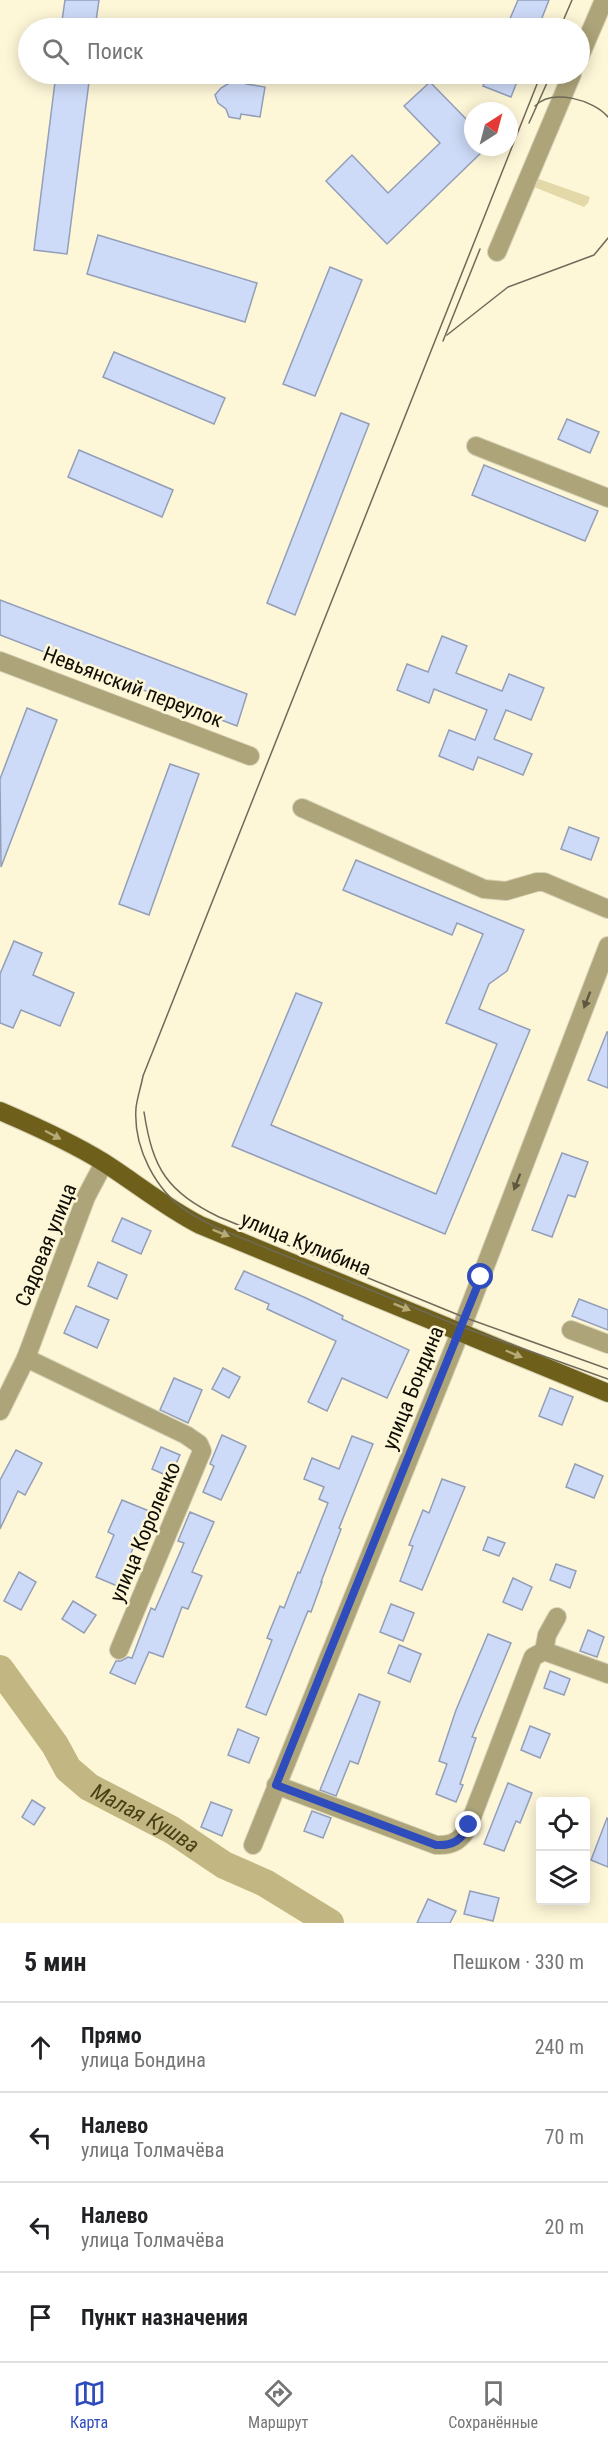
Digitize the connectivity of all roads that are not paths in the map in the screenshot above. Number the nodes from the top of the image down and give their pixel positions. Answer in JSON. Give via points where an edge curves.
{"nodes":[{"id":1,"x":604,"y":0,"type":"edge"},
{"id":2,"x":590,"y":31,"type":"edge"},
{"id":3,"x":568,"y":84,"type":"edge"},
{"id":4,"x":497,"y":252,"type":"dead end"},
{"id":5,"x":476,"y":446,"type":"dead end"},
{"id":6,"x":608,"y":498,"type":"edge"},
{"id":7,"x":0,"y":661,"type":"edge"},
{"id":8,"x":250,"y":756,"type":"dead end"},
{"id":9,"x":302,"y":808,"type":"dead end"},
{"id":10,"x":608,"y":909,"type":"edge"},
{"id":11,"x":608,"y":945,"type":"edge"},
{"id":12,"x":0,"y":1111,"type":"edge"},
{"id":13,"x":104,"y":1163,"type":"junction"},
{"id":14,"x":571,"y":1330,"type":"dead end"},
{"id":15,"x":460,"y":1331,"type":"junction"},
{"id":16,"x":608,"y":1344,"type":"edge"},
{"id":17,"x":26,"y":1358,"type":"junction"},
{"id":18,"x":608,"y":1392,"type":"edge"},
{"id":19,"x":0,"y":1411,"type":"edge"},
{"id":20,"x":557,"y":1617,"type":"dead end"},
{"id":21,"x":119,"y":1650,"type":"dead end"},
{"id":22,"x":544,"y":1651,"type":"junction"},
{"id":23,"x":608,"y":1674,"type":"edge"},
{"id":24,"x":276,"y":1785,"type":"junction"},
{"id":25,"x":253,"y":1845,"type":"dead end"}],
"edges":[{"from":1,"to":2,"type":"street"},
{"from":3,"to":4,"type":"street"},
{"from":5,"to":6,"type":"street"},
{"from":7,"to":8,"type":"street","name":"Невьянский переулок"},
{"from":9,"to":10,"type":"street","via":[[484,889],[506,891],[544,882]]},
{"from":11,"to":15,"type":"street","name":"улица Бондина","one_way":true},
{"from":12,"to":13,"type":"main road","name":"улица Кулибина","one_way":true},
{"from":13,"to":15,"type":"main road","name":"улица Кулибина","one_way":true,"via":[[200,1225]]},
{"from":13,"to":17,"type":"street","name":"Садовая улица","via":[[86,1197]]},
{"from":14,"to":16,"type":"street"},
{"from":15,"to":18,"type":"main road","name":"улица Кулибина","one_way":true},
{"from":15,"to":24,"type":"street","name":"улица Бондина"},
{"from":17,"to":19,"type":"street","name":"Садовая улица"},
{"from":17,"to":21,"type":"street","name":"улица Короленко","via":[[186,1436],[199,1444],[202,1451]]},
{"from":20,"to":22,"type":"street"},
{"from":22,"to":23,"type":"street"},
{"from":22,"to":24,"type":"street","via":[[531,1661],[469,1825],[459,1840],[436,1845]]},
{"from":24,"to":25,"type":"street","name":"улица Бондина"}]}
